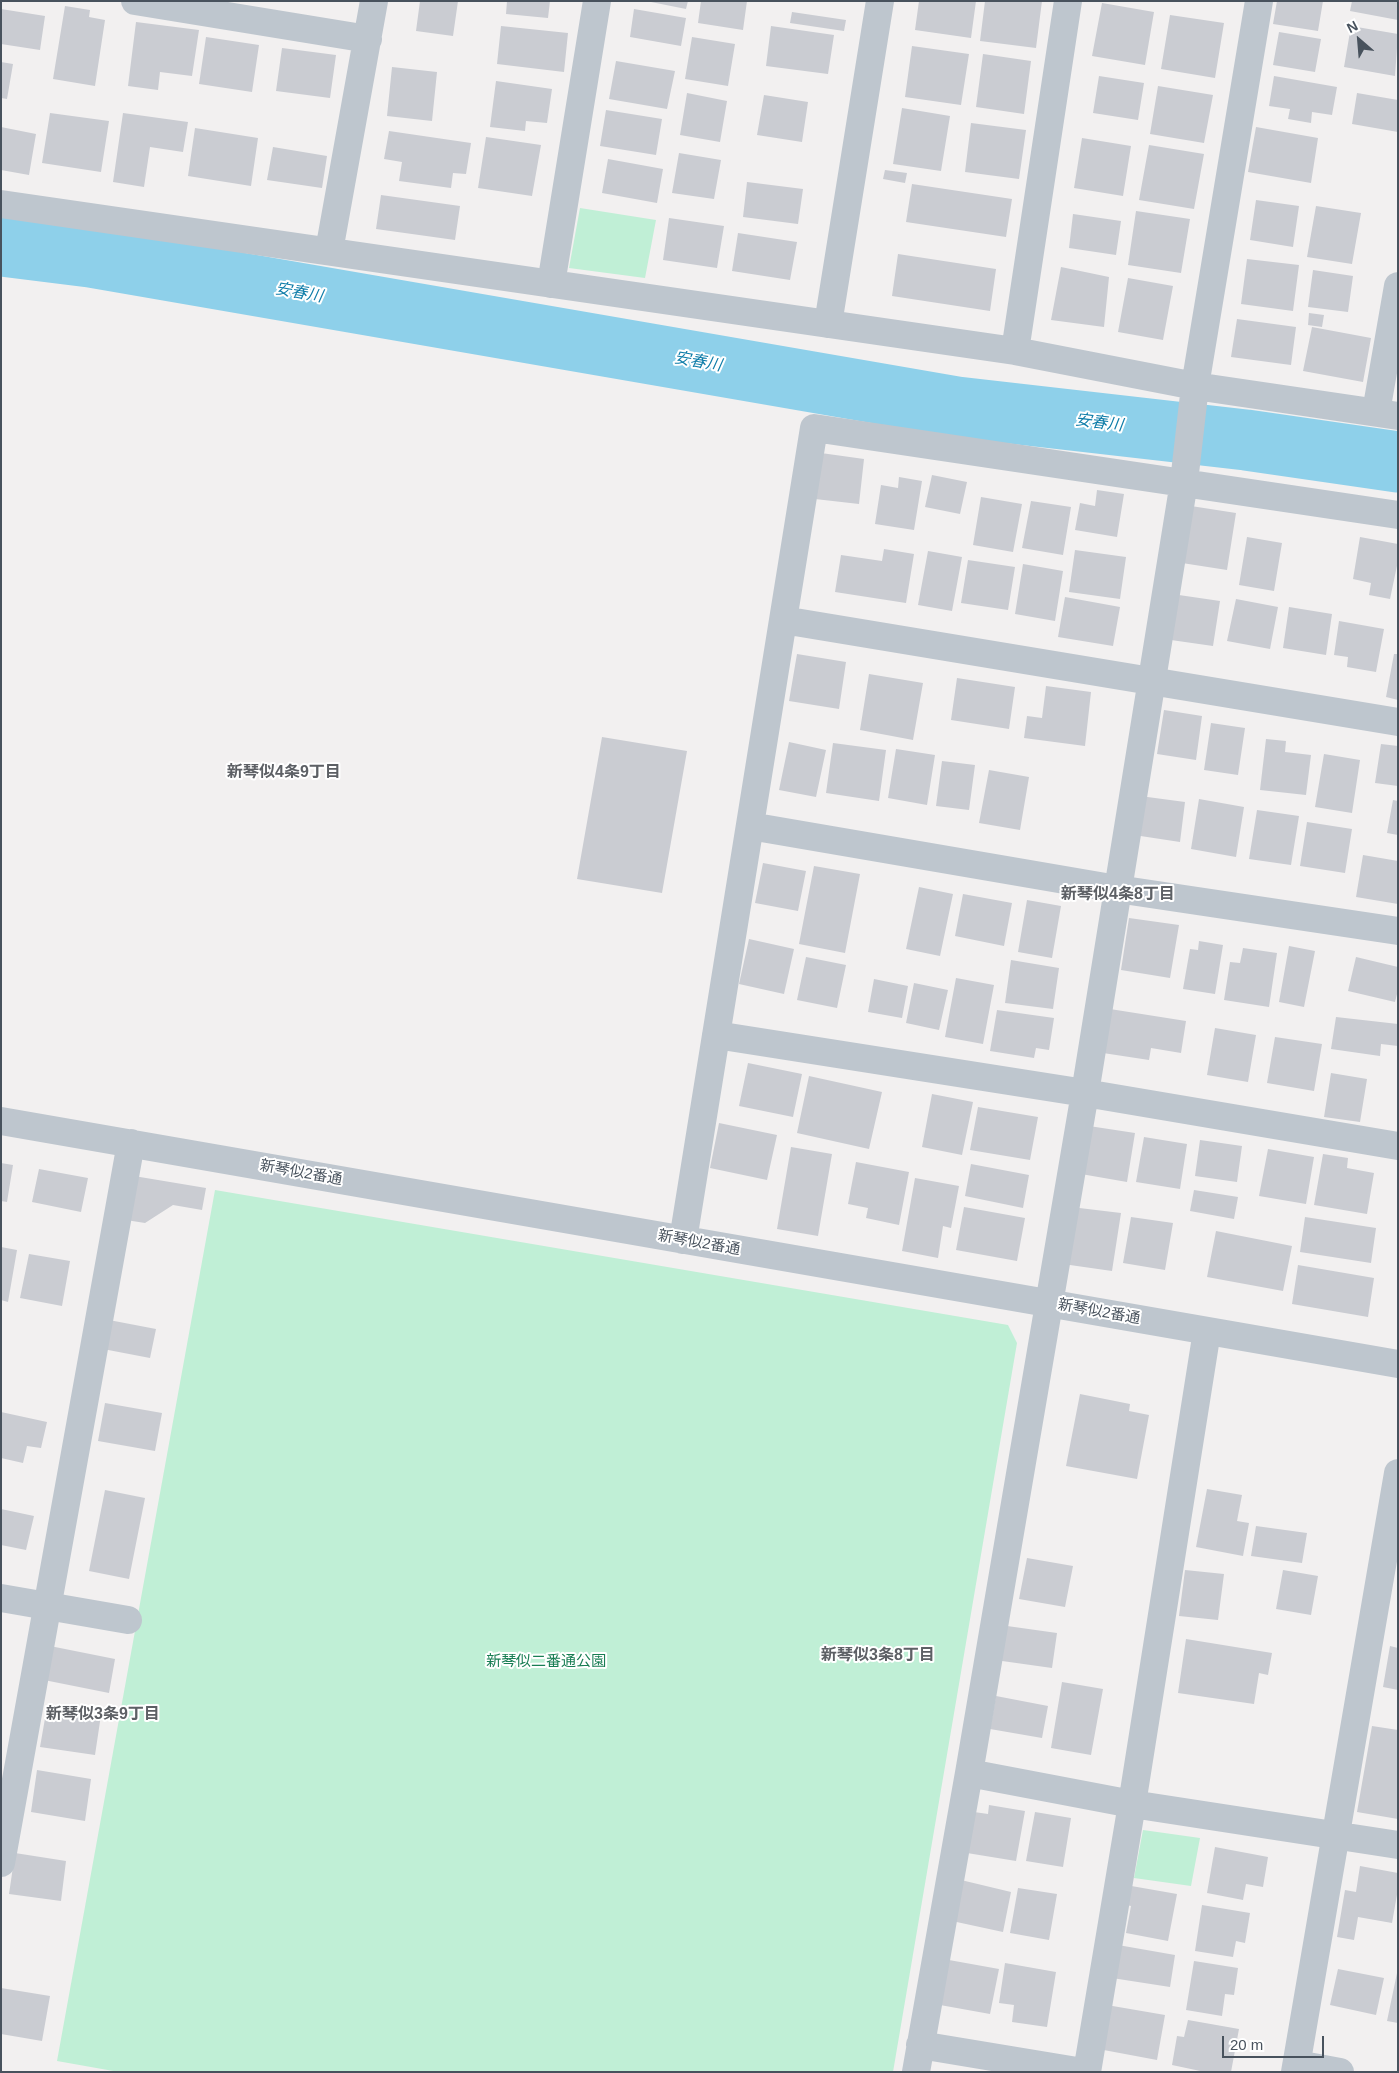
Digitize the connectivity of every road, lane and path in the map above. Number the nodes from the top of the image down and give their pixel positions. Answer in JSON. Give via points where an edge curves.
{"nodes":[{"id":1,"x":135,"y":1,"type":"edge"},
{"id":2,"x":374,"y":1,"type":"edge"},
{"id":3,"x":597,"y":1,"type":"edge"},
{"id":4,"x":880,"y":1,"type":"edge"},
{"id":5,"x":1068,"y":1,"type":"edge"},
{"id":6,"x":1259,"y":1,"type":"edge"},
{"id":7,"x":368,"y":38,"type":"junction"},
{"id":8,"x":1,"y":204,"type":"edge"},
{"id":9,"x":329,"y":250,"type":"junction"},
{"id":10,"x":551,"y":284,"type":"junction"},
{"id":11,"x":1398,"y":286,"type":"edge"},
{"id":12,"x":828,"y":324,"type":"junction"},
{"id":13,"x":1015,"y":351,"type":"junction"},
{"id":14,"x":1193,"y":397,"type":"junction"},
{"id":15,"x":1387,"y":414,"type":"edge"},
{"id":16,"x":1184,"y":474,"type":"junction"},
{"id":17,"x":1398,"y":515,"type":"edge"},
{"id":18,"x":783,"y":620,"type":"junction"},
{"id":19,"x":1152,"y":681,"type":"junction"},
{"id":20,"x":1398,"y":722,"type":"edge"},
{"id":21,"x":750,"y":826,"type":"junction"},
{"id":22,"x":1117,"y":889,"type":"junction"},
{"id":23,"x":1398,"y":931,"type":"edge"},
{"id":24,"x":716,"y":1035,"type":"junction"},
{"id":25,"x":1085,"y":1093,"type":"junction"},
{"id":26,"x":1,"y":1121,"type":"edge"},
{"id":27,"x":131,"y":1143,"type":"junction"},
{"id":28,"x":1398,"y":1146,"type":"edge"},
{"id":29,"x":683,"y":1240,"type":"junction"},
{"id":30,"x":1048,"y":1303,"type":"junction"},
{"id":31,"x":1207,"y":1331,"type":"junction"},
{"id":32,"x":1398,"y":1364,"type":"edge"},
{"id":33,"x":1398,"y":1473,"type":"edge"},
{"id":34,"x":1,"y":1598,"type":"edge"},
{"id":35,"x":48,"y":1606,"type":"junction"},
{"id":36,"x":1386,"y":1610,"type":"edge"},
{"id":37,"x":128,"y":1620,"type":"dead end"},
{"id":38,"x":969,"y":1773,"type":"junction"},
{"id":39,"x":1132,"y":1804,"type":"junction"},
{"id":40,"x":1336,"y":1834,"type":"junction"},
{"id":41,"x":1398,"y":1845,"type":"edge"},
{"id":42,"x":1,"y":1863,"type":"edge"},
{"id":43,"x":920,"y":2045,"type":"junction"},
{"id":44,"x":1296,"y":2068,"type":"edge"},
{"id":45,"x":916,"y":2072,"type":"edge"},
{"id":46,"x":1083,"y":2072,"type":"edge"},
{"id":47,"x":1087,"y":2072,"type":"edge"},
{"id":48,"x":1340,"y":2072,"type":"edge"}],
"edges":[{"from":1,"to":7,"type":"street"},
{"from":2,"to":7,"type":"street"},
{"from":3,"to":10,"type":"street"},
{"from":4,"to":12,"type":"street"},
{"from":5,"to":13,"type":"street"},
{"from":6,"to":14,"type":"street"},
{"from":7,"to":9,"type":"street"},
{"from":8,"to":9,"type":"street"},
{"from":9,"to":10,"type":"street"},
{"from":10,"to":12,"type":"street"},
{"from":11,"to":15,"type":"street"},
{"from":12,"to":13,"type":"street"},
{"from":13,"to":14,"type":"street"},
{"from":14,"to":15,"type":"street"},
{"from":14,"to":16,"type":"street"},
{"from":16,"to":17,"type":"street"},
{"from":16,"to":18,"type":"street","via":[[814,428]]},
{"from":16,"to":19,"type":"street"},
{"from":18,"to":19,"type":"street"},
{"from":18,"to":21,"type":"street"},
{"from":19,"to":20,"type":"street"},
{"from":19,"to":22,"type":"street"},
{"from":21,"to":22,"type":"street"},
{"from":21,"to":24,"type":"street"},
{"from":22,"to":23,"type":"street"},
{"from":22,"to":25,"type":"street"},
{"from":24,"to":25,"type":"street"},
{"from":24,"to":29,"type":"street"},
{"from":25,"to":28,"type":"street"},
{"from":25,"to":30,"type":"street"},
{"from":26,"to":27,"type":"street","name":"新琴似2番通"},
{"from":27,"to":29,"type":"street","name":"新琴似2番通"},
{"from":27,"to":35,"type":"street"},
{"from":29,"to":30,"type":"street","name":"新琴似2番通"},
{"from":30,"to":31,"type":"street","name":"新琴似2番通"},
{"from":30,"to":38,"type":"street"},
{"from":31,"to":32,"type":"street","name":"新琴似2番通"},
{"from":31,"to":39,"type":"street"},
{"from":33,"to":36,"type":"street"},
{"from":34,"to":35,"type":"street"},
{"from":35,"to":37,"type":"street"},
{"from":35,"to":42,"type":"street"},
{"from":36,"to":40,"type":"street"},
{"from":38,"to":39,"type":"street"},
{"from":38,"to":43,"type":"street"},
{"from":39,"to":40,"type":"street"},
{"from":39,"to":47,"type":"street"},
{"from":40,"to":41,"type":"street"},
{"from":40,"to":44,"type":"street"},
{"from":43,"to":45,"type":"street"},
{"from":43,"to":46,"type":"street"},
{"from":44,"to":48,"type":"street"}]}
